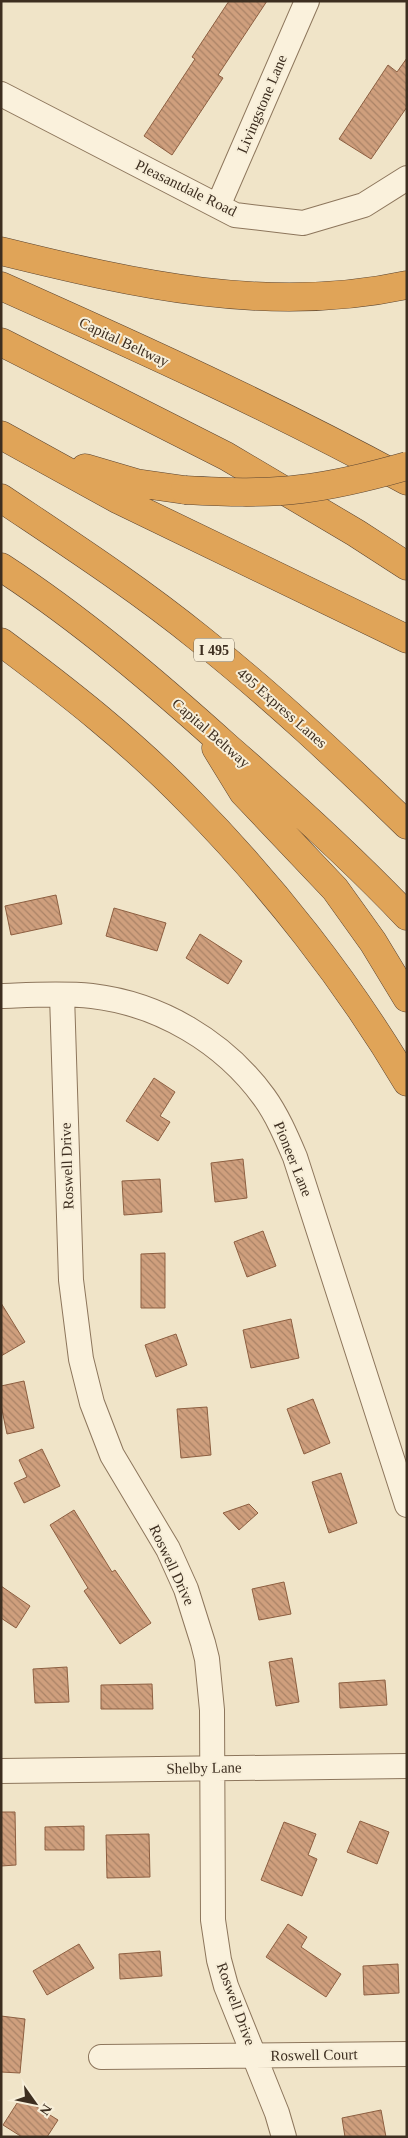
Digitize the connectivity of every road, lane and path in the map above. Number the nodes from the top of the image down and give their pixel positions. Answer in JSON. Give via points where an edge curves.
{"nodes":[{"id":1,"x":307,"y":1,"type":"edge"},
{"id":2,"x":1,"y":94,"type":"edge"},
{"id":3,"x":407,"y":178,"type":"edge"},
{"id":4,"x":218,"y":206,"type":"junction"},
{"id":5,"x":1,"y":251,"type":"edge"},
{"id":6,"x":407,"y":285,"type":"edge"},
{"id":7,"x":1,"y":286,"type":"edge"},
{"id":8,"x":1,"y":342,"type":"edge"},
{"id":9,"x":1,"y":434,"type":"edge"},
{"id":10,"x":407,"y":466,"type":"edge"},
{"id":11,"x":407,"y":481,"type":"edge"},
{"id":12,"x":1,"y":498,"type":"edge"},
{"id":13,"x":407,"y":566,"type":"edge"},
{"id":14,"x":1,"y":567,"type":"edge"},
{"id":15,"x":407,"y":639,"type":"edge"},
{"id":16,"x":1,"y":642,"type":"edge"},
{"id":17,"x":203,"y":725,"type":"junction"},
{"id":18,"x":407,"y":825,"type":"edge"},
{"id":19,"x":407,"y":916,"type":"edge"},
{"id":20,"x":62,"y":995,"type":"junction"},
{"id":21,"x":1,"y":996,"type":"edge"},
{"id":22,"x":407,"y":998,"type":"edge"},
{"id":23,"x":407,"y":1082,"type":"edge"},
{"id":24,"x":407,"y":1505,"type":"edge"},
{"id":25,"x":407,"y":1766,"type":"edge"},
{"id":26,"x":213,"y":1768,"type":"junction"},
{"id":27,"x":1,"y":1771,"type":"edge"},
{"id":28,"x":407,"y":2054,"type":"edge"},
{"id":29,"x":254,"y":2056,"type":"junction"},
{"id":30,"x":100,"y":2057,"type":"dead end"},
{"id":31,"x":284,"y":2137,"type":"edge"}],
"edges":[{"from":1,"to":4,"type":"street","name":"Livingstone Lane"},
{"from":2,"to":4,"type":"street","name":"Pleasantdale Road"},
{"from":3,"to":4,"type":"street","name":"Pleasantdale Road","via":[[364,205],[303,222],[235,215]]},
{"from":5,"to":6,"type":"highway","via":[[146,284],[212,294],[334,296]]},
{"from":7,"to":11,"type":"highway","name":"Capital Beltway","via":[[277,414]]},
{"from":8,"to":13,"type":"highway","via":[[226,456]]},
{"from":9,"to":10,"type":"highway","bridge":true,"via":[[96,472],[136,483],[185,490],[243,492],[300,489]]},
{"from":9,"to":15,"type":"highway","via":[[119,500]]},
{"from":12,"to":18,"type":"highway","name":"495 Express Lanes","number":"I 495","via":[[134,588],[198,637],[341,760]]},
{"from":14,"to":17,"type":"highway","name":"Capital Beltway","via":[[127,661]]},
{"from":16,"to":23,"type":"highway","via":[[114,731],[224,838],[337,978]]},
{"from":17,"to":19,"type":"highway","name":"Capital Beltway","via":[[317,826]]},
{"from":17,"to":22,"type":"highway","via":[[243,792],[335,889]]},
{"from":20,"to":21,"type":"street","name":"Pioneer Lane"},
{"from":20,"to":24,"type":"street","name":"Pioneer Lane","via":[[92,996],[126,1003],[159,1013],[189,1028],[243,1071],[264,1098],[282,1126],[295,1157]]},
{"from":20,"to":26,"type":"street","name":"Roswell Drive","via":[[72,1280],[81,1359],[92,1403],[112,1455],[168,1549],[186,1588],[207,1659]]},
{"from":25,"to":26,"type":"street","name":"Shelby Lane"},
{"from":26,"to":27,"type":"street","name":"Shelby Lane"},
{"from":26,"to":29,"type":"street","name":"Roswell Drive","via":[[213,1920],[226,1986]]},
{"from":28,"to":29,"type":"street","name":"Roswell Court"},
{"from":29,"to":30,"type":"street","name":"Roswell Court"},
{"from":29,"to":31,"type":"street","name":"Roswell Drive"}]}
